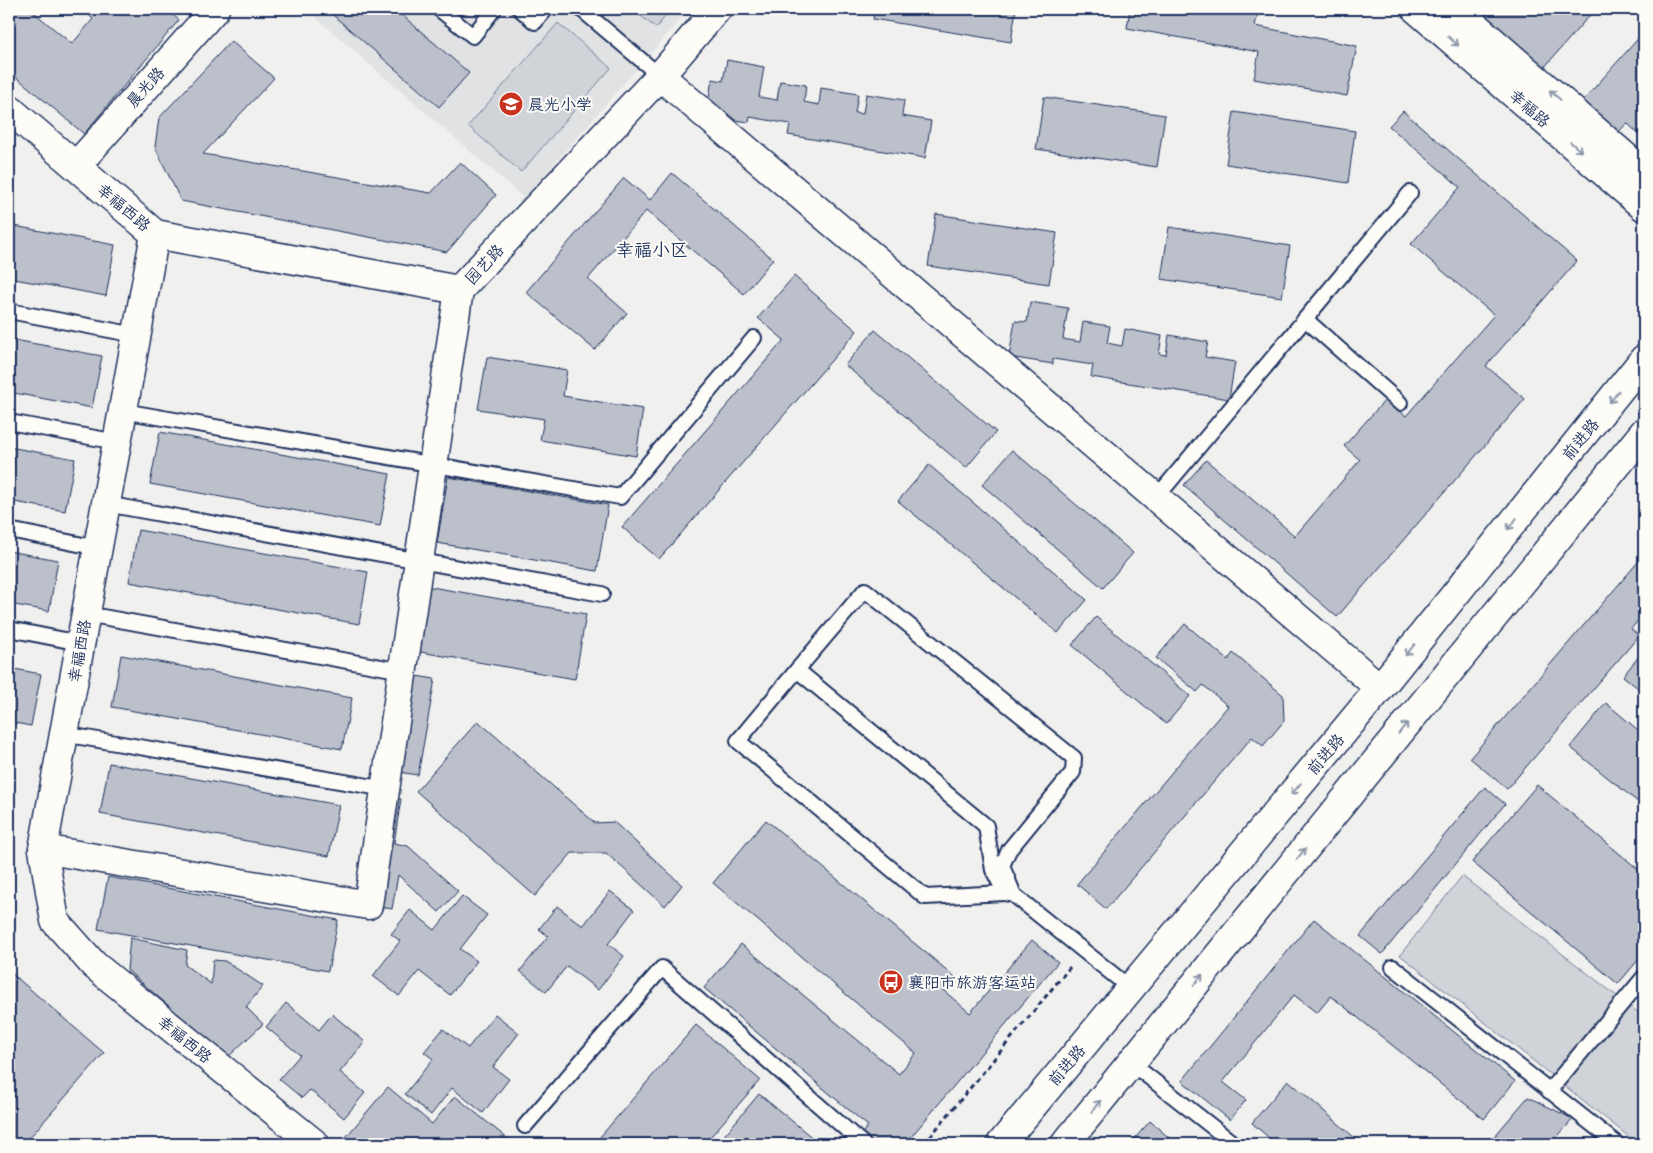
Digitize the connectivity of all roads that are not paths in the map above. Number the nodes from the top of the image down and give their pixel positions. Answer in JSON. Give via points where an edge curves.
{"nodes":[{"id":1,"x":439,"y":9,"type":"edge"},
{"id":2,"x":494,"y":9,"type":"edge"},
{"id":3,"x":520,"y":9,"type":"edge"},
{"id":4,"x":546,"y":9,"type":"edge"},
{"id":5,"x":581,"y":9,"type":"edge"},
{"id":6,"x":717,"y":9,"type":"edge"},
{"id":7,"x":1416,"y":9,"type":"edge"},
{"id":8,"x":1456,"y":9,"type":"edge"},
{"id":9,"x":208,"y":11,"type":"edge"},
{"id":10,"x":660,"y":76,"type":"junction"},
{"id":11,"x":9,"y":109,"type":"edge"},
{"id":12,"x":76,"y":166,"type":"junction"},
{"id":13,"x":1644,"y":173,"type":"edge"},
{"id":14,"x":1410,"y":193,"type":"dead end"},
{"id":15,"x":1644,"y":207,"type":"edge"},
{"id":16,"x":155,"y":234,"type":"junction"},
{"id":17,"x":459,"y":290,"type":"junction"},
{"id":18,"x":9,"y":311,"type":"edge"},
{"id":19,"x":1305,"y":319,"type":"junction"},
{"id":20,"x":136,"y":335,"type":"junction"},
{"id":21,"x":754,"y":338,"type":"dead end"},
{"id":22,"x":1644,"y":359,"type":"edge"},
{"id":23,"x":1400,"y":402,"type":"dead end"},
{"id":24,"x":123,"y":410,"type":"junction"},
{"id":25,"x":9,"y":422,"type":"edge"},
{"id":26,"x":1644,"y":432,"type":"edge"},
{"id":27,"x":117,"y":442,"type":"junction"},
{"id":28,"x":433,"y":464,"type":"junction"},
{"id":29,"x":1156,"y":498,"type":"junction"},
{"id":30,"x":106,"y":504,"type":"junction"},
{"id":31,"x":9,"y":530,"type":"edge"},
{"id":32,"x":98,"y":548,"type":"junction"},
{"id":33,"x":419,"y":562,"type":"junction"},
{"id":34,"x":602,"y":594,"type":"dead end"},
{"id":35,"x":86,"y":614,"type":"junction"},
{"id":36,"x":9,"y":629,"type":"edge"},
{"id":37,"x":80,"y":642,"type":"junction"},
{"id":38,"x":797,"y":670,"type":"junction"},
{"id":39,"x":403,"y":671,"type":"junction"},
{"id":40,"x":1380,"y":688,"type":"junction"},
{"id":41,"x":63,"y":734,"type":"junction"},
{"id":42,"x":386,"y":789,"type":"junction"},
{"id":43,"x":42,"y":849,"type":"junction"},
{"id":44,"x":1009,"y":894,"type":"junction"},
{"id":45,"x":1393,"y":967,"type":"dead end"},
{"id":46,"x":1644,"y":977,"type":"edge"},
{"id":47,"x":1130,"y":988,"type":"junction"},
{"id":48,"x":1131,"y":1063,"type":"junction"},
{"id":49,"x":1549,"y":1091,"type":"junction"},
{"id":50,"x":525,"y":1126,"type":"dead end"},
{"id":51,"x":314,"y":1144,"type":"edge"},
{"id":52,"x":863,"y":1144,"type":"edge"},
{"id":53,"x":1001,"y":1144,"type":"edge"},
{"id":54,"x":1065,"y":1144,"type":"edge"},
{"id":55,"x":1234,"y":1144,"type":"edge"},
{"id":56,"x":1617,"y":1144,"type":"edge"}],
"edges":[{"from":1,"to":2,"type":"lane","via":[[473,36]]},
{"from":3,"to":4,"type":"lane","via":[[535,22]]},
{"from":5,"to":10,"type":"lane"},
{"from":6,"to":10,"type":"street","name":"园艺路"},
{"from":7,"to":15,"type":"street","name":"幸福路","one_way":true},
{"from":13,"to":8,"type":"street","name":"幸福路","one_way":true},
{"from":9,"to":12,"type":"street","name":"晨光路"},
{"from":10,"to":17,"type":"street","name":"园艺路"},
{"from":10,"to":29,"type":"street"},
{"from":11,"to":12,"type":"street","name":"幸福西路"},
{"from":12,"to":16,"type":"street","name":"幸福西路"},
{"from":14,"to":19,"type":"lane"},
{"from":16,"to":17,"type":"street","name":"园艺路"},
{"from":16,"to":20,"type":"street","name":"幸福西路"},
{"from":17,"to":28,"type":"street"},
{"from":18,"to":20,"type":"lane"},
{"from":19,"to":23,"type":"lane"},
{"from":19,"to":29,"type":"lane"},
{"from":20,"to":24,"type":"street","name":"幸福西路"},
{"from":21,"to":28,"type":"lane","via":[[620,497]]},
{"from":22,"to":40,"type":"street","name":"前进路","one_way":true},
{"from":24,"to":27,"type":"street","name":"幸福西路"},
{"from":24,"to":28,"type":"lane"},
{"from":25,"to":27,"type":"lane"},
{"from":48,"to":26,"type":"street","one_way":true},
{"from":27,"to":30,"type":"street","name":"幸福西路"},
{"from":28,"to":33,"type":"street"},
{"from":29,"to":40,"type":"street"},
{"from":30,"to":32,"type":"street","name":"幸福西路"},
{"from":30,"to":33,"type":"lane"},
{"from":31,"to":32,"type":"lane"},
{"from":32,"to":35,"type":"street","name":"幸福西路"},
{"from":33,"to":34,"type":"lane"},
{"from":33,"to":39,"type":"street"},
{"from":35,"to":37,"type":"street","name":"幸福西路"},
{"from":35,"to":39,"type":"lane"},
{"from":36,"to":37,"type":"lane"},
{"from":37,"to":41,"type":"street","name":"幸福西路"},
{"from":38,"to":44,"type":"lane","via":[[986,826],[993,870]]},
{"from":38,"to":44,"type":"lane","via":[[738,741],[925,898]]},
{"from":38,"to":44,"type":"lane","via":[[866,590],[1074,758],[1074,772],[1009,850],[1002,866]]},
{"from":39,"to":42,"type":"street"},
{"from":40,"to":47,"type":"street","name":"前进路","one_way":true},
{"from":41,"to":42,"type":"lane"},
{"from":41,"to":43,"type":"street","name":"幸福西路"},
{"from":42,"to":43,"type":"street","via":[[368,906]]},
{"from":43,"to":51,"type":"street","name":"幸福西路","via":[[55,921],[94,965]]},
{"from":44,"to":47,"type":"lane"},
{"from":45,"to":49,"type":"lane"},
{"from":46,"to":49,"type":"lane"},
{"from":47,"to":53,"type":"street","name":"前进路"},
{"from":54,"to":48,"type":"street","one_way":true},
{"from":48,"to":55,"type":"lane"},
{"from":49,"to":56,"type":"lane"},
{"from":50,"to":52,"type":"lane","via":[[662,968]]}]}
